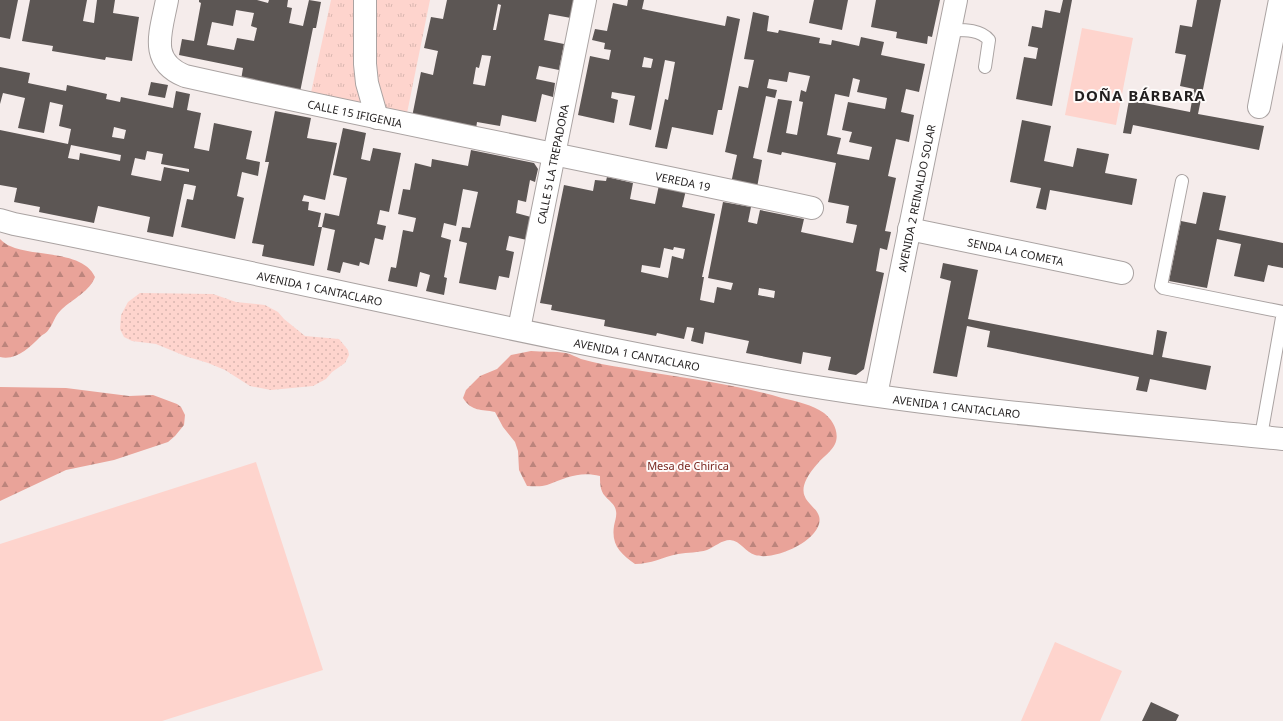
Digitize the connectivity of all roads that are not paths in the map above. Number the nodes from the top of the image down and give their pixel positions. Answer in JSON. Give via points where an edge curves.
{"nodes":[{"id":1,"x":167,"y":0,"type":"edge"},
{"id":2,"x":365,"y":0,"type":"edge"},
{"id":3,"x":585,"y":0,"type":"edge"},
{"id":4,"x":956,"y":0,"type":"edge"},
{"id":5,"x":1280,"y":0,"type":"edge"},
{"id":6,"x":950,"y":30,"type":"junction"},
{"id":7,"x":985,"y":67,"type":"dead end"},
{"id":8,"x":1259,"y":107,"type":"dead end"},
{"id":9,"x":377,"y":118,"type":"junction"},
{"id":10,"x":554,"y":153,"type":"junction"},
{"id":11,"x":1182,"y":181,"type":"dead end"},
{"id":12,"x":812,"y":208,"type":"dead end"},
{"id":13,"x":0,"y":220,"type":"edge"},
{"id":14,"x":909,"y":229,"type":"junction"},
{"id":15,"x":1122,"y":273,"type":"dead end"},
{"id":16,"x":1283,"y":312,"type":"edge"},
{"id":17,"x":519,"y":329,"type":"junction"},
{"id":18,"x":876,"y":395,"type":"junction"},
{"id":19,"x":1261,"y":436,"type":"junction"},
{"id":20,"x":1283,"y":439,"type":"edge"}],
"edges":[{"from":1,"to":9,"type":"street","name":"CALLE 15 IFIGENIA","via":[[160,51],[162,59],[174,71],[186,76]]},
{"from":2,"to":9,"type":"street","via":[[366,77]]},
{"from":3,"to":10,"type":"street","name":"CALLE 5 LA TREPADORA"},
{"from":4,"to":6,"type":"street","name":"AVENIDA 2 REINALDO SOLAR"},
{"from":5,"to":8,"type":"street"},
{"from":6,"to":7,"type":"lane","via":[[967,30],[989,40]]},
{"from":6,"to":14,"type":"street","name":"AVENIDA 2 REINALDO SOLAR"},
{"from":9,"to":10,"type":"street","name":"CALLE 15 IFIGENIA"},
{"from":10,"to":12,"type":"street","name":"VEREDA 19"},
{"from":10,"to":17,"type":"street","name":"CALLE 5 LA TREPADORA"},
{"from":11,"to":16,"type":"lane","via":[[1161,286]]},
{"from":13,"to":17,"type":"street","name":"AVENIDA 1 CANTACLARO"},
{"from":14,"to":15,"type":"street","name":"SENDA LA COMETA"},
{"from":14,"to":18,"type":"street","name":"AVENIDA 2 REINALDO SOLAR"},
{"from":16,"to":19,"type":"lane"},
{"from":17,"to":18,"type":"street","name":"AVENIDA 1 CANTACLARO","via":[[780,381]]},
{"from":18,"to":19,"type":"street","name":"AVENIDA 1 CANTACLARO","via":[[1072,419]]},
{"from":19,"to":20,"type":"street","name":"AVENIDA 1 CANTACLARO"}]}
